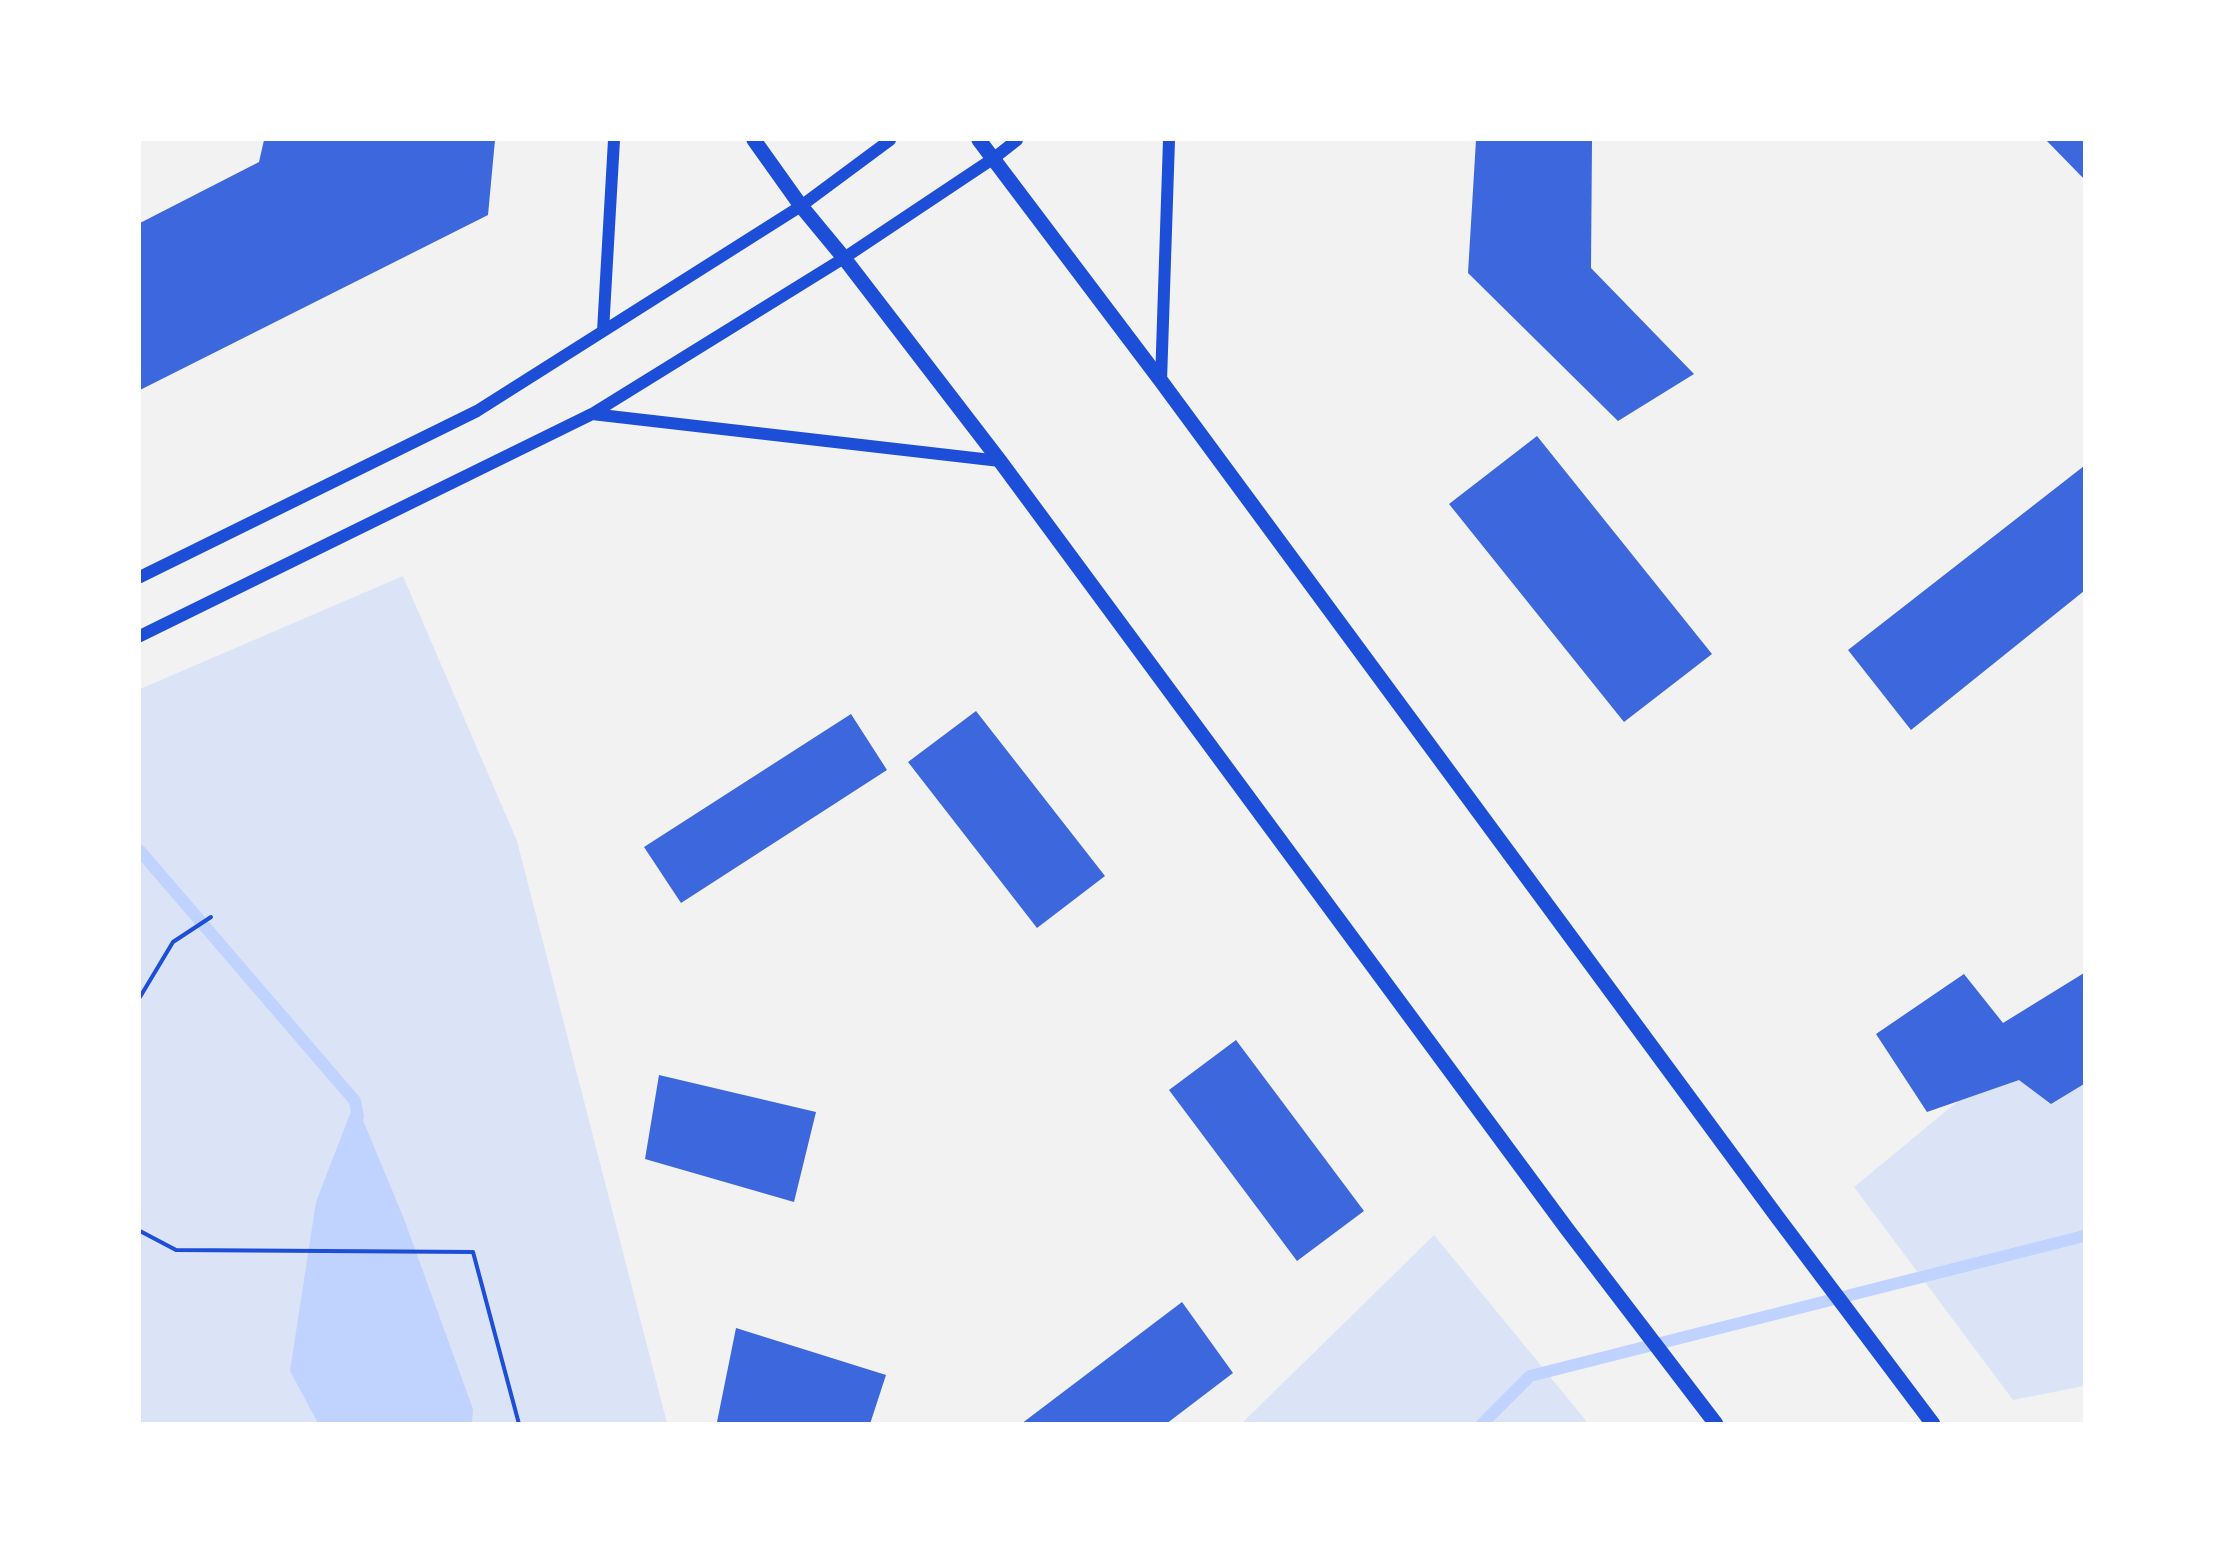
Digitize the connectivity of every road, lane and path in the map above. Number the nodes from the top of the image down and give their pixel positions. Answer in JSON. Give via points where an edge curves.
{"nodes":[{"id":1,"x":614,"y":140,"type":"edge"},
{"id":2,"x":754,"y":140,"type":"edge"},
{"id":3,"x":890,"y":140,"type":"edge"},
{"id":4,"x":979,"y":140,"type":"edge"},
{"id":5,"x":1017,"y":140,"type":"edge"},
{"id":6,"x":1169,"y":140,"type":"edge"},
{"id":7,"x":994,"y":158,"type":"junction"},
{"id":8,"x":801,"y":206,"type":"junction"},
{"id":9,"x":844,"y":258,"type":"junction"},
{"id":10,"x":603,"y":331,"type":"junction"},
{"id":11,"x":1161,"y":381,"type":"junction"},
{"id":12,"x":592,"y":414,"type":"junction"},
{"id":13,"x":1000,"y":461,"type":"junction"},
{"id":14,"x":140,"y":577,"type":"edge"},
{"id":15,"x":140,"y":636,"type":"edge"},
{"id":16,"x":211,"y":917,"type":"dead end"},
{"id":17,"x":140,"y":997,"type":"edge"},
{"id":18,"x":140,"y":1231,"type":"edge"},
{"id":19,"x":519,"y":1424,"type":"edge"},
{"id":20,"x":1716,"y":1424,"type":"edge"},
{"id":21,"x":1933,"y":1424,"type":"edge"}],
"edges":[{"from":1,"to":10,"type":"main road"},
{"from":2,"to":8,"type":"main road"},
{"from":3,"to":8,"type":"main road"},
{"from":4,"to":7,"type":"main road"},
{"from":5,"to":7,"type":"main road"},
{"from":6,"to":11,"type":"main road"},
{"from":7,"to":9,"type":"main road"},
{"from":7,"to":11,"type":"main road"},
{"from":8,"to":9,"type":"main road"},
{"from":8,"to":10,"type":"main road"},
{"from":9,"to":12,"type":"main road"},
{"from":9,"to":13,"type":"main road"},
{"from":10,"to":14,"type":"main road","via":[[477,411]]},
{"from":11,"to":21,"type":"main road"},
{"from":12,"to":13,"type":"main road"},
{"from":12,"to":15,"type":"main road"},
{"from":13,"to":20,"type":"main road","via":[[1567,1229]]},
{"from":16,"to":17,"type":"path","via":[[173,942]]},
{"from":18,"to":19,"type":"path","via":[[176,1250],[473,1252]]}]}
